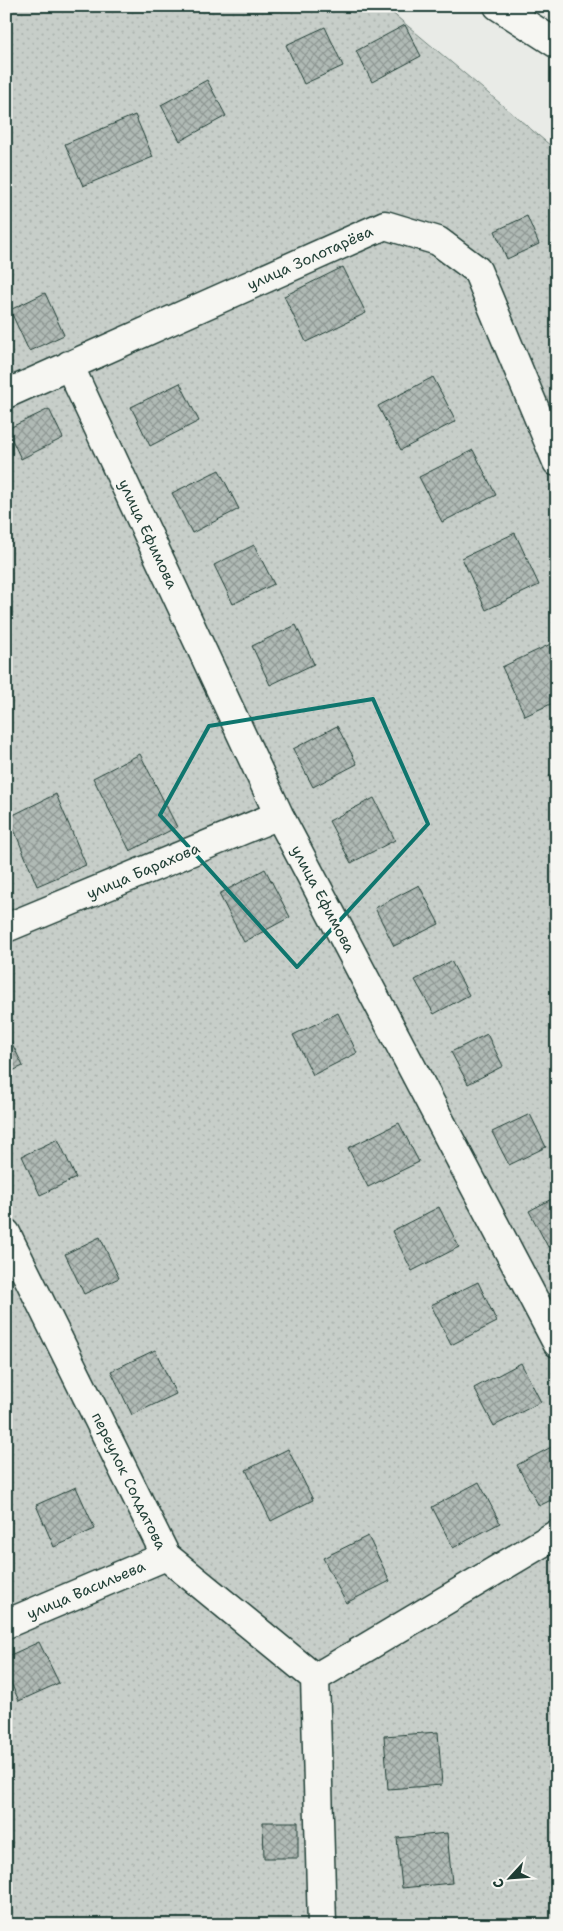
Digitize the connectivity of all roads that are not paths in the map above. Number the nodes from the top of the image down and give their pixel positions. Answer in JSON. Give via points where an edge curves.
{"nodes":[{"id":1,"x":498,"y":6,"type":"edge"},
{"id":2,"x":557,"y":44,"type":"edge"},
{"id":3,"x":69,"y":365,"type":"junction"},
{"id":4,"x":6,"y":394,"type":"edge"},
{"id":5,"x":557,"y":462,"type":"edge"},
{"id":6,"x":279,"y":815,"type":"junction"},
{"id":7,"x":6,"y":928,"type":"edge"},
{"id":8,"x":6,"y":1233,"type":"edge"},
{"id":9,"x":557,"y":1343,"type":"edge"},
{"id":10,"x":557,"y":1534,"type":"edge"},
{"id":11,"x":166,"y":1556,"type":"junction"},
{"id":12,"x":6,"y":1624,"type":"edge"},
{"id":13,"x":315,"y":1678,"type":"junction"},
{"id":14,"x":322,"y":1925,"type":"edge"}],
"edges":[{"from":1,"to":2,"type":"street"},
{"from":3,"to":4,"type":"street","name":"улица Золотарёва"},
{"from":3,"to":5,"type":"street","name":"улица Золотарёва","via":[[385,225],[438,241],[477,270]]},
{"from":3,"to":6,"type":"street","name":"улица Ефимова"},
{"from":6,"to":7,"type":"street","name":"улица Барахова"},
{"from":6,"to":9,"type":"street","name":"улица Ефимова"},
{"from":8,"to":11,"type":"street","name":"переулок Солдатова"},
{"from":10,"to":13,"type":"street"},
{"from":11,"to":12,"type":"street","name":"улица Васильева"},
{"from":11,"to":13,"type":"street","name":"переулок Солдатова"},
{"from":13,"to":14,"type":"street"}]}
